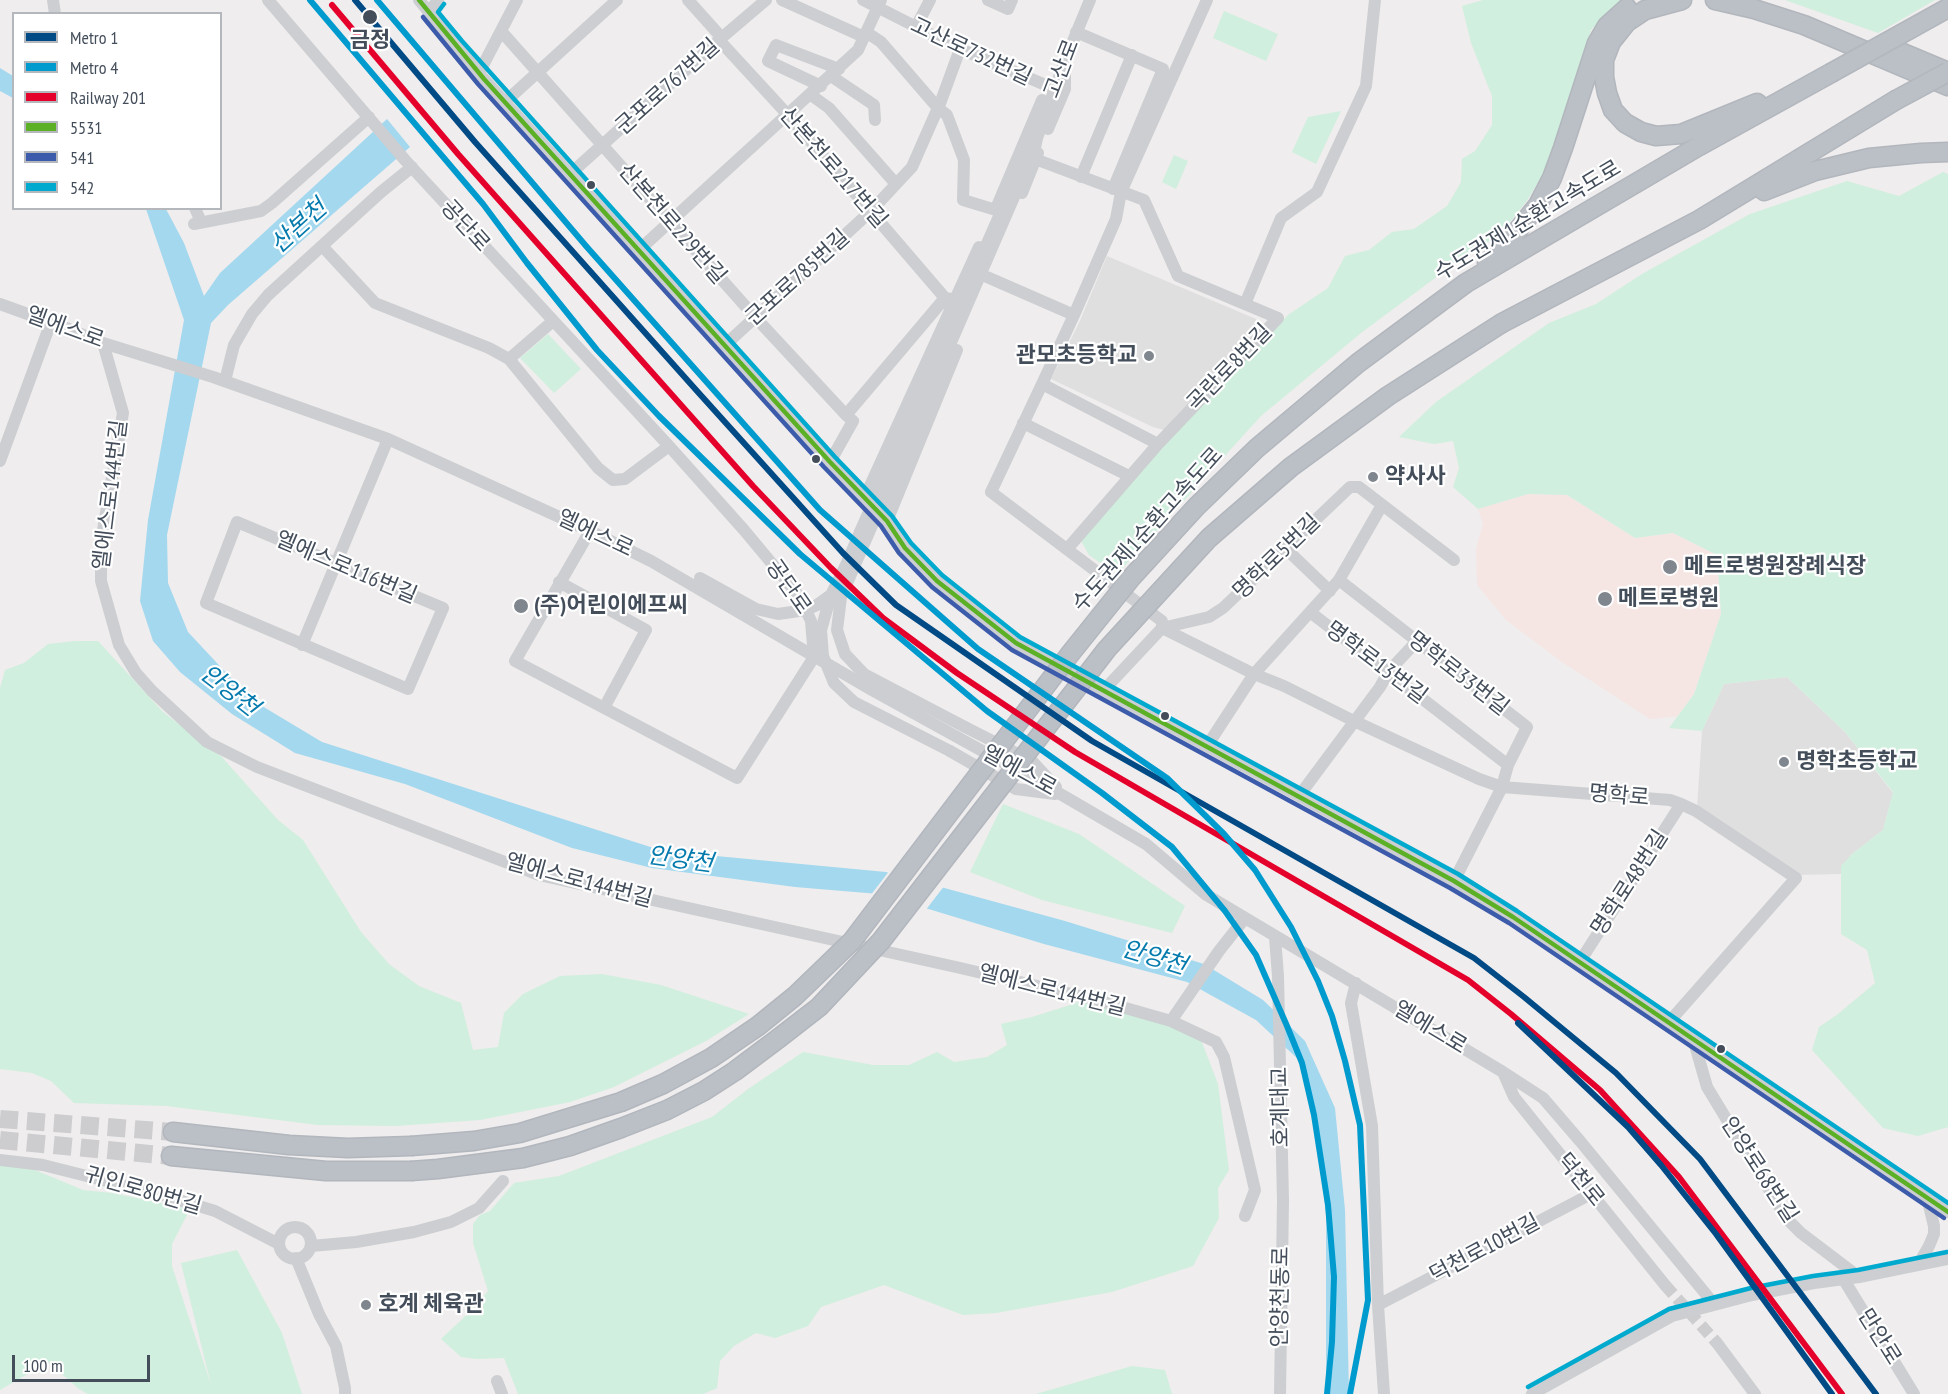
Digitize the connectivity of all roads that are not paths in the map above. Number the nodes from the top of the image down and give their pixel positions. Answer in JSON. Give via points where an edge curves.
{"nodes":[{"id":1,"x":268,"y":0,"type":"edge"},
{"id":2,"x":419,"y":0,"type":"edge"},
{"id":3,"x":438,"y":0,"type":"edge"},
{"id":4,"x":517,"y":0,"type":"edge"},
{"id":5,"x":617,"y":0,"type":"edge"},
{"id":6,"x":688,"y":0,"type":"edge"},
{"id":7,"x":766,"y":0,"type":"edge"},
{"id":8,"x":782,"y":0,"type":"edge"},
{"id":9,"x":863,"y":0,"type":"edge"},
{"id":10,"x":930,"y":0,"type":"edge"},
{"id":11,"x":988,"y":0,"type":"edge"},
{"id":12,"x":1012,"y":0,"type":"edge"},
{"id":13,"x":1089,"y":0,"type":"edge"},
{"id":14,"x":1207,"y":0,"type":"edge"},
{"id":15,"x":1375,"y":0,"type":"edge"},
{"id":16,"x":1640,"y":0,"type":"edge"},
{"id":17,"x":1682,"y":0,"type":"edge"},
{"id":18,"x":1714,"y":0,"type":"edge"},
{"id":19,"x":1766,"y":0,"type":"edge"},
{"id":20,"x":879,"y":4,"type":"edge"},
{"id":21,"x":1948,"y":8,"type":"edge"},
{"id":22,"x":429,"y":12,"type":"junction"},
{"id":23,"x":916,"y":27,"type":"junction"},
{"id":24,"x":501,"y":31,"type":"junction"},
{"id":25,"x":1076,"y":32,"type":"junction"},
{"id":26,"x":865,"y":35,"type":"junction"},
{"id":27,"x":720,"y":39,"type":"junction"},
{"id":28,"x":960,"y":49,"type":"junction"},
{"id":29,"x":1132,"y":55,"type":"junction"},
{"id":30,"x":1066,"y":58,"type":"junction"},
{"id":31,"x":537,"y":72,"type":"junction"},
{"id":32,"x":1948,"y":72,"type":"edge"},
{"id":33,"x":835,"y":73,"type":"junction"},
{"id":34,"x":1831,"y":73,"type":"junction"},
{"id":35,"x":482,"y":76,"type":"junction"},
{"id":36,"x":821,"y":86,"type":"junction"},
{"id":37,"x":1048,"y":86,"type":"junction"},
{"id":38,"x":1948,"y":86,"type":"edge"},
{"id":39,"x":811,"y":95,"type":"junction"},
{"id":40,"x":505,"y":102,"type":"junction"},
{"id":41,"x":938,"y":108,"type":"junction"},
{"id":42,"x":788,"y":115,"type":"junction"},
{"id":43,"x":875,"y":120,"type":"dead end"},
{"id":44,"x":373,"y":121,"type":"junction"},
{"id":45,"x":1036,"y":138,"type":"junction"},
{"id":46,"x":603,"y":145,"type":"junction"},
{"id":47,"x":1948,"y":152,"type":"edge"},
{"id":48,"x":1035,"y":159,"type":"junction"},
{"id":49,"x":409,"y":163,"type":"junction"},
{"id":50,"x":570,"y":174,"type":"junction"},
{"id":51,"x":1081,"y":177,"type":"junction"},
{"id":52,"x":896,"y":184,"type":"junction"},
{"id":53,"x":1117,"y":190,"type":"junction"},
{"id":54,"x":195,"y":210,"type":"edge"},
{"id":55,"x":996,"y":210,"type":"junction"},
{"id":56,"x":871,"y":211,"type":"junction"},
{"id":57,"x":1699,"y":220,"type":"junction"},
{"id":58,"x":669,"y":221,"type":"junction"},
{"id":59,"x":323,"y":247,"type":"junction"},
{"id":60,"x":639,"y":250,"type":"junction"},
{"id":61,"x":987,"y":277,"type":"junction"},
{"id":62,"x":1466,"y":283,"type":"junction"},
{"id":63,"x":950,"y":299,"type":"junction"},
{"id":64,"x":0,"y":304,"type":"edge"},
{"id":65,"x":1245,"y":304,"type":"junction"},
{"id":66,"x":1074,"y":315,"type":"junction"},
{"id":67,"x":755,"y":317,"type":"junction"},
{"id":68,"x":553,"y":321,"type":"junction"},
{"id":69,"x":51,"y":322,"type":"junction"},
{"id":70,"x":103,"y":343,"type":"junction"},
{"id":71,"x":725,"y":345,"type":"junction"},
{"id":72,"x":509,"y":359,"type":"junction"},
{"id":73,"x":219,"y":379,"type":"junction"},
{"id":74,"x":1042,"y":384,"type":"junction"},
{"id":75,"x":846,"y":415,"type":"junction"},
{"id":76,"x":1023,"y":423,"type":"junction"},
{"id":77,"x":388,"y":440,"type":"junction"},
{"id":78,"x":1158,"y":444,"type":"junction"},
{"id":79,"x":669,"y":446,"type":"junction"},
{"id":80,"x":0,"y":461,"type":"edge"},
{"id":81,"x":830,"y":462,"type":"junction"},
{"id":82,"x":1129,"y":476,"type":"junction"},
{"id":83,"x":864,"y":499,"type":"junction"},
{"id":84,"x":1383,"y":505,"type":"junction"},
{"id":85,"x":886,"y":521,"type":"junction"},
{"id":86,"x":590,"y":531,"type":"junction"},
{"id":87,"x":1068,"y":548,"type":"junction"},
{"id":88,"x":1285,"y":548,"type":"junction"},
{"id":89,"x":1454,"y":560,"type":"dead end"},
{"id":90,"x":651,"y":561,"type":"junction"},
{"id":91,"x":337,"y":564,"type":"junction"},
{"id":92,"x":1339,"y":580,"type":"junction"},
{"id":93,"x":559,"y":582,"type":"junction"},
{"id":94,"x":1330,"y":591,"type":"junction"},
{"id":95,"x":831,"y":595,"type":"junction"},
{"id":96,"x":1310,"y":612,"type":"junction"},
{"id":97,"x":1162,"y":628,"type":"junction"},
{"id":98,"x":1416,"y":642,"type":"junction"},
{"id":99,"x":302,"y":645,"type":"junction"},
{"id":100,"x":814,"y":657,"type":"junction"},
{"id":101,"x":1389,"y":671,"type":"junction"},
{"id":102,"x":1254,"y":674,"type":"junction"},
{"id":103,"x":1103,"y":691,"type":"junction"},
{"id":104,"x":604,"y":708,"type":"junction"},
{"id":105,"x":1354,"y":721,"type":"junction"},
{"id":106,"x":1207,"y":746,"type":"junction"},
{"id":107,"x":1508,"y":765,"type":"junction"},
{"id":108,"x":1502,"y":787,"type":"junction"},
{"id":109,"x":1062,"y":795,"type":"junction"},
{"id":110,"x":1299,"y":796,"type":"junction"},
{"id":111,"x":1682,"y":804,"type":"junction"},
{"id":112,"x":1454,"y":881,"type":"junction"},
{"id":113,"x":1245,"y":918,"type":"junction"},
{"id":114,"x":1275,"y":937,"type":"junction"},
{"id":115,"x":1579,"y":963,"type":"junction"},
{"id":116,"x":1356,"y":983,"type":"junction"},
{"id":117,"x":1174,"y":1017,"type":"junction"},
{"id":118,"x":1669,"y":1022,"type":"junction"},
{"id":119,"x":1693,"y":1038,"type":"junction"},
{"id":120,"x":1503,"y":1072,"type":"junction"},
{"id":121,"x":173,"y":1132,"type":"tunnel mouth"},
{"id":122,"x":171,"y":1156,"type":"tunnel mouth"},
{"id":123,"x":0,"y":1160,"type":"edge"},
{"id":124,"x":503,"y":1181,"type":"dead end"},
{"id":125,"x":1591,"y":1194,"type":"junction"},
{"id":126,"x":1927,"y":1197,"type":"junction"},
{"id":127,"x":1282,"y":1201,"type":"joint"},
{"id":128,"x":1948,"y":1212,"type":"edge"},
{"id":129,"x":1245,"y":1216,"type":"dead end"},
{"id":130,"x":279,"y":1244,"type":"junction"},
{"id":131,"x":311,"y":1246,"type":"junction"},
{"id":132,"x":296,"y":1258,"type":"junction"},
{"id":133,"x":1948,"y":1259,"type":"edge"},
{"id":134,"x":1918,"y":1265,"type":"junction"},
{"id":135,"x":1858,"y":1277,"type":"junction"},
{"id":136,"x":1844,"y":1280,"type":"junction"},
{"id":137,"x":1665,"y":1285,"type":"tunnel mouth"},
{"id":138,"x":1714,"y":1304,"type":"junction"},
{"id":139,"x":1378,"y":1305,"type":"junction"},
{"id":140,"x":1717,"y":1342,"type":"tunnel mouth"},
{"id":141,"x":497,"y":1381,"type":"dead end"},
{"id":142,"x":345,"y":1394,"type":"edge"},
{"id":143,"x":502,"y":1394,"type":"edge"},
{"id":144,"x":1280,"y":1394,"type":"edge"},
{"id":145,"x":1384,"y":1394,"type":"edge"},
{"id":146,"x":1532,"y":1394,"type":"edge"},
{"id":147,"x":1755,"y":1394,"type":"edge"},
{"id":148,"x":1914,"y":1394,"type":"edge"}],
"edges":[{"from":1,"to":44,"type":"street","name":"공단로"},
{"from":2,"to":22,"type":"street"},
{"from":3,"to":22,"type":"street"},
{"from":4,"to":24,"type":"street"},
{"from":5,"to":31,"type":"street"},
{"from":6,"to":27,"type":"street","name":"산본천로217번길"},
{"from":7,"to":27,"type":"street","name":"군포로767번길"},
{"from":8,"to":26,"type":"street"},
{"from":9,"to":20,"type":"street","name":"고산로732번길"},
{"from":10,"to":23,"type":"street"},
{"from":11,"to":12,"type":"street","via":[[1008,9]]},
{"from":13,"to":25,"type":"street","name":"고산로"},
{"from":14,"to":53,"type":"street"},
{"from":15,"to":65,"type":"street","via":[[1366,86],[1317,192],[1281,218]]},
{"from":16,"to":62,"type":"highway","via":[[1607,26],[1598,43],[1563,148],[1539,205]]},
{"from":17,"to":34,"type":"highway","via":[[1645,10],[1627,22],[1611,42],[1604,60],[1613,110],[1641,132],[1656,136],[1681,134]]},
{"from":18,"to":38,"type":"highway","via":[[1804,25]]},
{"from":19,"to":32,"type":"highway"},
{"from":20,"to":23,"type":"street","name":"고산로732번길"},
{"from":20,"to":26,"type":"street"},
{"from":21,"to":34,"type":"highway","name":"수도권제1순환고속도로","bridge":true},
{"from":22,"to":35,"type":"street"},
{"from":23,"to":28,"type":"street","name":"고산로732번길"},
{"from":24,"to":31,"type":"street","name":"산본천로229번길"},
{"from":24,"to":35,"type":"street"},
{"from":25,"to":29,"type":"street"},
{"from":25,"to":30,"type":"street","name":"고산로"},
{"from":26,"to":33,"type":"street","via":[[858,50]]},
{"from":26,"to":41,"type":"street","via":[[881,42]]},
{"from":27,"to":42,"type":"street","name":"산본천로217번길"},
{"from":27,"to":46,"type":"street","name":"군포로767번길"},
{"from":28,"to":37,"type":"street","name":"고산로732번길"},
{"from":28,"to":41,"type":"street","name":"군포로785번길"},
{"from":29,"to":51,"type":"street"},
{"from":29,"to":53,"type":"street","via":[[1163,69]]},
{"from":30,"to":37,"type":"street"},
{"from":30,"to":45,"type":"street","name":"고산로"},
{"from":30,"to":48,"type":"street","via":[[1065,89]]},
{"from":31,"to":40,"type":"street"},
{"from":31,"to":46,"type":"street","name":"산본천로229번길"},
{"from":32,"to":57,"type":"highway","bridge":true},
{"from":33,"to":36,"type":"street"},
{"from":33,"to":36,"type":"street","via":[[776,45],[768,61]]},
{"from":33,"to":43,"type":"street","via":[[874,105]]},
{"from":34,"to":62,"type":"highway","name":"수도권제1순환고속도로"},
{"from":35,"to":40,"type":"street"},
{"from":36,"to":39,"type":"street"},
{"from":37,"to":55,"type":"street"},
{"from":39,"to":42,"type":"street"},
{"from":39,"to":52,"type":"street","via":[[829,108]]},
{"from":40,"to":50,"type":"street"},
{"from":41,"to":52,"type":"street","name":"군포로785번길","via":[[912,167]]},
{"from":41,"to":55,"type":"street","via":[[947,115],[964,160],[963,200]]},
{"from":42,"to":56,"type":"street","name":"산본천로217번길"},
{"from":42,"to":58,"type":"street"},
{"from":44,"to":49,"type":"street","name":"공단로"},
{"from":44,"to":54,"type":"street","via":[[261,211],[197,223]]},
{"from":45,"to":95,"type":"street","bridge":true},
{"from":45,"to":109,"type":"street","bridge":true,"via":[[1031,158],[842,597],[837,630],[845,654],[864,674],[1032,761]]},
{"from":46,"to":50,"type":"street","name":"군포로767번길"},
{"from":46,"to":58,"type":"street","name":"산본천로229번길"},
{"from":47,"to":57,"type":"highway","via":[[1869,158],[1815,171]]},
{"from":48,"to":51,"type":"street","name":"곡란로8번길"},
{"from":48,"to":61,"type":"street"},
{"from":49,"to":59,"type":"street"},
{"from":49,"to":68,"type":"street","name":"공단로"},
{"from":50,"to":60,"type":"street"},
{"from":51,"to":53,"type":"street","name":"곡란로8번길"},
{"from":52,"to":56,"type":"street","name":"군포로785번길"},
{"from":53,"to":65,"type":"street","name":"곡란로8번길","via":[[1144,200],[1178,276]]},
{"from":53,"to":66,"type":"street","via":[[1116,219]]},
{"from":55,"to":63,"type":"street"},
{"from":56,"to":63,"type":"street","name":"산본천로217번길"},
{"from":56,"to":67,"type":"street","name":"군포로785번길"},
{"from":57,"to":122,"type":"highway","bridge":true,"via":[[1502,323],[1388,396],[1291,467],[1209,538],[1107,650],[881,941],[819,1006],[704,1091],[667,1110],[570,1146],[460,1167],[326,1171]]},
{"from":58,"to":60,"type":"street"},
{"from":58,"to":67,"type":"street","name":"산본천로229번길"},
{"from":59,"to":72,"type":"street","via":[[375,303]]},
{"from":59,"to":73,"type":"street","via":[[252,314]]},
{"from":60,"to":71,"type":"street"},
{"from":61,"to":66,"type":"street"},
{"from":61,"to":85,"type":"street"},
{"from":62,"to":121,"type":"highway","name":"수도권제1순환고속도로","bridge":true,"via":[[1358,363],[1257,448],[1197,506],[1124,586],[852,941],[795,996],[711,1058],[621,1102],[520,1133],[474,1141],[348,1148]]},
{"from":63,"to":75,"type":"street"},
{"from":63,"to":83,"type":"street"},
{"from":64,"to":69,"type":"street","name":"엘에스로"},
{"from":65,"to":78,"type":"street","name":"곡란로8번길","via":[[1278,318]]},
{"from":66,"to":74,"type":"street"},
{"from":67,"to":71,"type":"street","name":"군포로785번길"},
{"from":67,"to":75,"type":"street","name":"산본천로229번길"},
{"from":68,"to":72,"type":"street"},
{"from":68,"to":79,"type":"street","name":"공단로"},
{"from":69,"to":70,"type":"street","name":"엘에스로"},
{"from":69,"to":80,"type":"street"},
{"from":70,"to":73,"type":"street","name":"엘에스로"},
{"from":70,"to":117,"type":"street","name":"엘에스로144번길","via":[[123,413],[101,542],[101,581],[119,645],[136,673],[207,742],[257,767],[539,875]]},
{"from":71,"to":81,"type":"street"},
{"from":72,"to":79,"type":"street","via":[[598,468],[613,480],[625,479]]},
{"from":73,"to":77,"type":"street","name":"엘에스로"},
{"from":74,"to":76,"type":"street"},
{"from":74,"to":78,"type":"street"},
{"from":75,"to":81,"type":"street","via":[[853,422]]},
{"from":76,"to":82,"type":"street"},
{"from":76,"to":87,"type":"street","via":[[991,492]]},
{"from":77,"to":86,"type":"street","name":"엘에스로"},
{"from":77,"to":91,"type":"street"},
{"from":78,"to":82,"type":"street"},
{"from":79,"to":100,"type":"street","name":"공단로","via":[[799,596],[811,621]]},
{"from":81,"to":83,"type":"street"},
{"from":82,"to":87,"type":"street"},
{"from":83,"to":85,"type":"street"},
{"from":84,"to":88,"type":"street","name":"명학로5번길","via":[[1359,488],[1350,487]]},
{"from":84,"to":89,"type":"street","name":"명학로5번길"},
{"from":84,"to":92,"type":"street"},
{"from":85,"to":103,"type":"street","via":[[905,548],[937,580],[1016,643]]},
{"from":86,"to":90,"type":"street","name":"엘에스로"},
{"from":86,"to":93,"type":"street"},
{"from":87,"to":97,"type":"street","via":[[1162,621]]},
{"from":88,"to":94,"type":"street"},
{"from":88,"to":97,"type":"street","name":"명학로5번길","via":[[1223,608],[1209,617]]},
{"from":90,"to":95,"type":"street","bridge":true,"via":[[700,578],[756,609],[778,614],[806,610]]},
{"from":90,"to":100,"type":"street","name":"엘에스로"},
{"from":91,"to":99,"type":"street"},
{"from":91,"to":99,"type":"street","name":"엘에스로116번길","via":[[237,522],[206,603]]},
{"from":91,"to":99,"type":"street","name":"엘에스로116번길","via":[[443,608],[408,689]]},
{"from":92,"to":94,"type":"street"},
{"from":92,"to":98,"type":"street","name":"명학로33번길"},
{"from":93,"to":104,"type":"street","via":[[646,630]]},
{"from":93,"to":104,"type":"street","via":[[515,661]]},
{"from":94,"to":96,"type":"street"},
{"from":95,"to":109,"type":"street","bridge":true,"via":[[821,630],[823,656],[834,683],[854,702],[1016,789]]},
{"from":96,"to":101,"type":"street","name":"명학로13번길"},
{"from":96,"to":102,"type":"street","name":"명학로13번길"},
{"from":97,"to":102,"type":"street","name":"명학로"},
{"from":97,"to":103,"type":"street"},
{"from":98,"to":101,"type":"street"},
{"from":98,"to":107,"type":"street","name":"명학로33번길","via":[[1527,727]]},
{"from":100,"to":104,"type":"street","via":[[737,778]]},
{"from":100,"to":109,"type":"street","name":"엘에스로"},
{"from":101,"to":105,"type":"street"},
{"from":101,"to":107,"type":"street","name":"명학로13번길"},
{"from":102,"to":105,"type":"street","name":"명학로"},
{"from":102,"to":106,"type":"street"},
{"from":103,"to":106,"type":"street"},
{"from":105,"to":108,"type":"street","name":"명학로"},
{"from":105,"to":110,"type":"street"},
{"from":106,"to":110,"type":"street"},
{"from":107,"to":108,"type":"street","name":"명학로33번길"},
{"from":108,"to":111,"type":"street","name":"명학로"},
{"from":108,"to":112,"type":"street","name":"명학로33번길"},
{"from":109,"to":113,"type":"street","name":"엘에스로","via":[[1146,844],[1205,894]]},
{"from":110,"to":112,"type":"street"},
{"from":111,"to":115,"type":"street","name":"명학로48번길"},
{"from":111,"to":118,"type":"street","name":"명학로","via":[[1796,878]]},
{"from":112,"to":115,"type":"street"},
{"from":113,"to":114,"type":"street","name":"엘에스로"},
{"from":113,"to":117,"type":"street"},
{"from":114,"to":116,"type":"street","name":"엘에스로"},
{"from":114,"to":127,"type":"street","name":"호계대교"},
{"from":115,"to":118,"type":"street"},
{"from":116,"to":120,"type":"street","name":"엘에스로"},
{"from":116,"to":139,"type":"street","via":[[1351,1003],[1372,1126]]},
{"from":117,"to":129,"type":"street","name":"엘에스로144번길","via":[[1215,1042],[1224,1057],[1255,1190]]},
{"from":118,"to":119,"type":"street"},
{"from":119,"to":126,"type":"street"},
{"from":119,"to":135,"type":"street","name":"안양로68번길","via":[[1707,1087],[1787,1220]]},
{"from":120,"to":125,"type":"street","name":"덕천로","via":[[1514,1097]]},
{"from":120,"to":138,"type":"street","name":"엘에스로","via":[[1543,1098]]},
{"from":123,"to":130,"type":"street","name":"귀인로80번길","via":[[43,1165],[166,1196],[215,1211]]},
{"from":124,"to":131,"type":"street","via":[[478,1208],[451,1222],[357,1242]]},
{"from":125,"to":137,"type":"street","name":"덕천로"},
{"from":125,"to":139,"type":"street","name":"덕천로10번길"},
{"from":126,"to":128,"type":"street"},
{"from":126,"to":134,"type":"street","via":[[1934,1234]]},
{"from":127,"to":144,"type":"street","name":"안양천동로"},
{"from":130,"to":131,"type":"street","via":[[285,1231],[294,1227],[307,1232]]},
{"from":130,"to":132,"type":"street","via":[[285,1254]]},
{"from":131,"to":132,"type":"street"},
{"from":132,"to":142,"type":"street","via":[[336,1346]]},
{"from":133,"to":134,"type":"street"},
{"from":134,"to":135,"type":"street"},
{"from":135,"to":136,"type":"street"},
{"from":136,"to":138,"type":"street"},
{"from":136,"to":148,"type":"street","name":"만안로"},
{"from":138,"to":146,"type":"street","via":[[1672,1316]]},
{"from":139,"to":145,"type":"street"},
{"from":140,"to":147,"type":"street"},
{"from":141,"to":143,"type":"street"}]}
